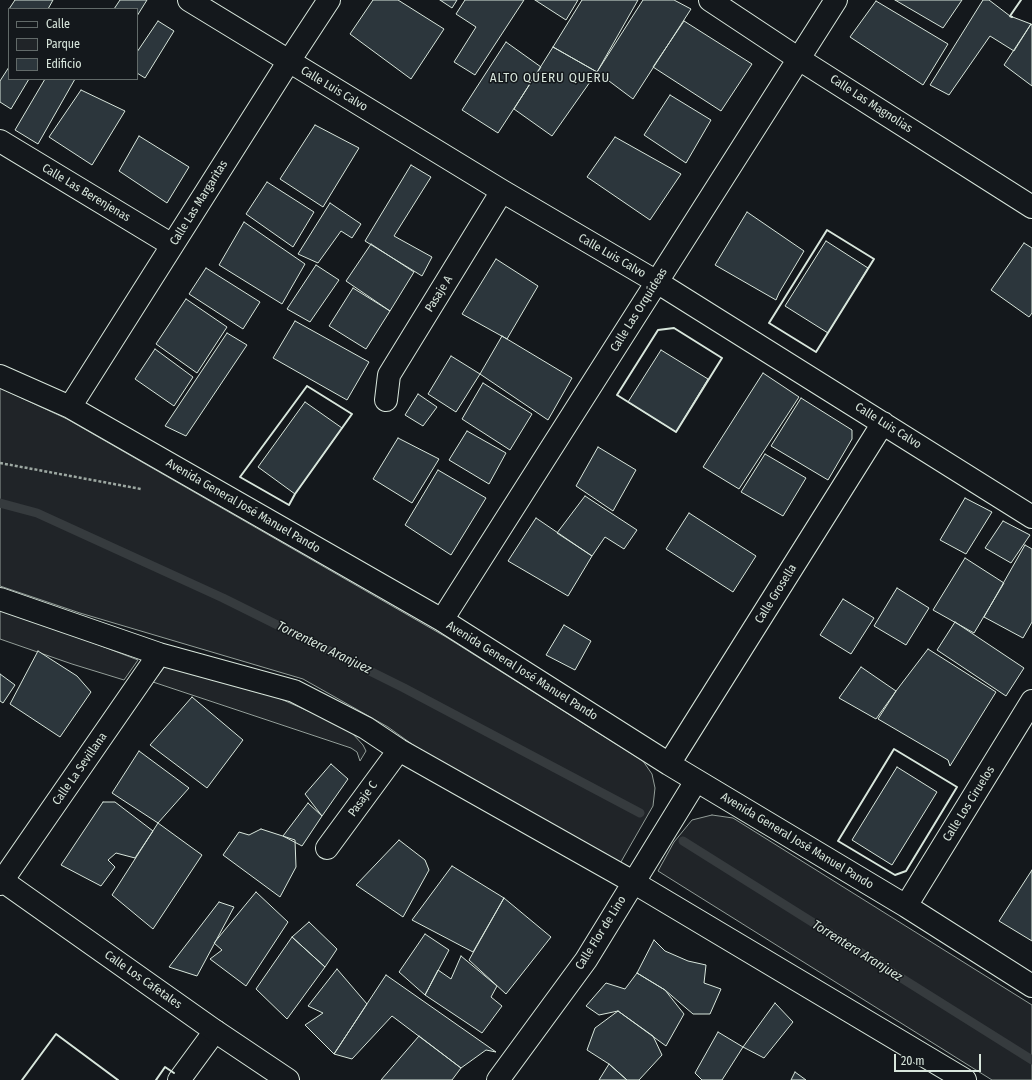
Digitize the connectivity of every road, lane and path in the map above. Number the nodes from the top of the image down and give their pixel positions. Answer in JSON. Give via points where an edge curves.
{"nodes":[{"id":1,"x":189,"y":0,"type":"edge"},
{"id":2,"x":329,"y":0,"type":"edge"},
{"id":3,"x":710,"y":0,"type":"edge"},
{"id":4,"x":836,"y":0,"type":"edge"},
{"id":5,"x":799,"y":59,"type":"junction"},
{"id":6,"x":289,"y":61,"type":"junction"},
{"id":7,"x":0,"y":141,"type":"edge"},
{"id":8,"x":502,"y":191,"type":"junction"},
{"id":9,"x":1032,"y":207,"type":"edge"},
{"id":10,"x":172,"y":245,"type":"junction"},
{"id":11,"x":657,"y":282,"type":"junction"},
{"id":12,"x":0,"y":376,"type":"edge"},
{"id":13,"x":386,"y":400,"type":"dead end"},
{"id":14,"x":70,"y":407,"type":"junction"},
{"id":15,"x":883,"y":424,"type":"junction"},
{"id":16,"x":0,"y":463,"type":"edge"},
{"id":17,"x":141,"y":489,"type":"dead end"},
{"id":18,"x":1032,"y":517,"type":"edge"},
{"id":19,"x":0,"y":599,"type":"edge"},
{"id":20,"x":442,"y":620,"type":"junction"},
{"id":21,"x":159,"y":654,"type":"junction"},
{"id":22,"x":1032,"y":701,"type":"edge"},
{"id":23,"x":399,"y":750,"type":"junction"},
{"id":24,"x":669,"y":764,"type":"junction"},
{"id":25,"x":696,"y":781,"type":"junction"},
{"id":26,"x":328,"y":848,"type":"dead end"},
{"id":27,"x":1,"y":881,"type":"edge"},
{"id":28,"x":633,"y":882,"type":"junction"},
{"id":29,"x":906,"y":906,"type":"junction"},
{"id":30,"x":1032,"y":986,"type":"edge"},
{"id":31,"x":215,"y":1031,"type":"junction"},
{"id":32,"x":951,"y":1076,"type":"edge"},
{"id":33,"x":179,"y":1080,"type":"edge"},
{"id":34,"x":288,"y":1080,"type":"edge"},
{"id":35,"x":498,"y":1080,"type":"edge"}],
"edges":[{"from":1,"to":6,"type":"street","name":"Calle Luis Calvo"},
{"from":2,"to":6,"type":"street","name":"Calle Las Margaritas"},
{"from":3,"to":5,"type":"street","name":"Calle Las Magnolias"},
{"from":4,"to":5,"type":"street","name":"Calle Las Orquídeas"},
{"from":5,"to":9,"type":"street","name":"Calle Las Magnolias"},
{"from":5,"to":11,"type":"street","name":"Calle Las Orquídeas"},
{"from":6,"to":8,"type":"street","name":"Calle Luis Calvo"},
{"from":6,"to":10,"type":"street","name":"Calle Las Margaritas"},
{"from":7,"to":10,"type":"street","name":"Calle Las Berenjenas"},
{"from":8,"to":11,"type":"street","name":"Calle Luis Calvo"},
{"from":8,"to":13,"type":"street","name":"Pasaje A","via":[[390,374]]},
{"from":10,"to":14,"type":"street","name":"Calle Las Margaritas"},
{"from":11,"to":15,"type":"street","name":"Calle Luis Calvo"},
{"from":11,"to":20,"type":"street","name":"Calle Las Orquídeas"},
{"from":12,"to":14,"type":"street","name":"Avenida General José Manuel Pando"},
{"from":14,"to":20,"type":"street","name":"Avenida General José Manuel Pando"},
{"from":15,"to":18,"type":"street","name":"Calle Luis Calvo"},
{"from":15,"to":24,"type":"street","name":"Calle Grosella"},
{"from":16,"to":17,"type":"path"},
{"from":19,"to":21,"type":"street"},
{"from":20,"to":24,"type":"street","name":"Avenida General José Manuel Pando"},
{"from":21,"to":23,"type":"street","via":[[294,691],[366,728]]},
{"from":21,"to":27,"type":"street","name":"Calle La Sevillana"},
{"from":22,"to":29,"type":"street","name":"Calle Los Ciruelos"},
{"from":23,"to":26,"type":"street","name":"Pasaje C"},
{"from":23,"to":28,"type":"street"},
{"from":24,"to":25,"type":"street","name":"Avenida General José Manuel Pando"},
{"from":25,"to":28,"type":"street","name":"Calle Flor de Lino"},
{"from":25,"to":29,"type":"street","name":"Avenida General José Manuel Pando"},
{"from":27,"to":31,"type":"street","name":"Calle Los Cafetales"},
{"from":28,"to":32,"type":"street"},
{"from":28,"to":35,"type":"street","name":"Calle Flor de Lino","via":[[586,960]]},
{"from":29,"to":30,"type":"street","name":"Avenida General José Manuel Pando"},
{"from":31,"to":33,"type":"street"},
{"from":31,"to":34,"type":"street","name":"Calle Los Cafetales"}]}
